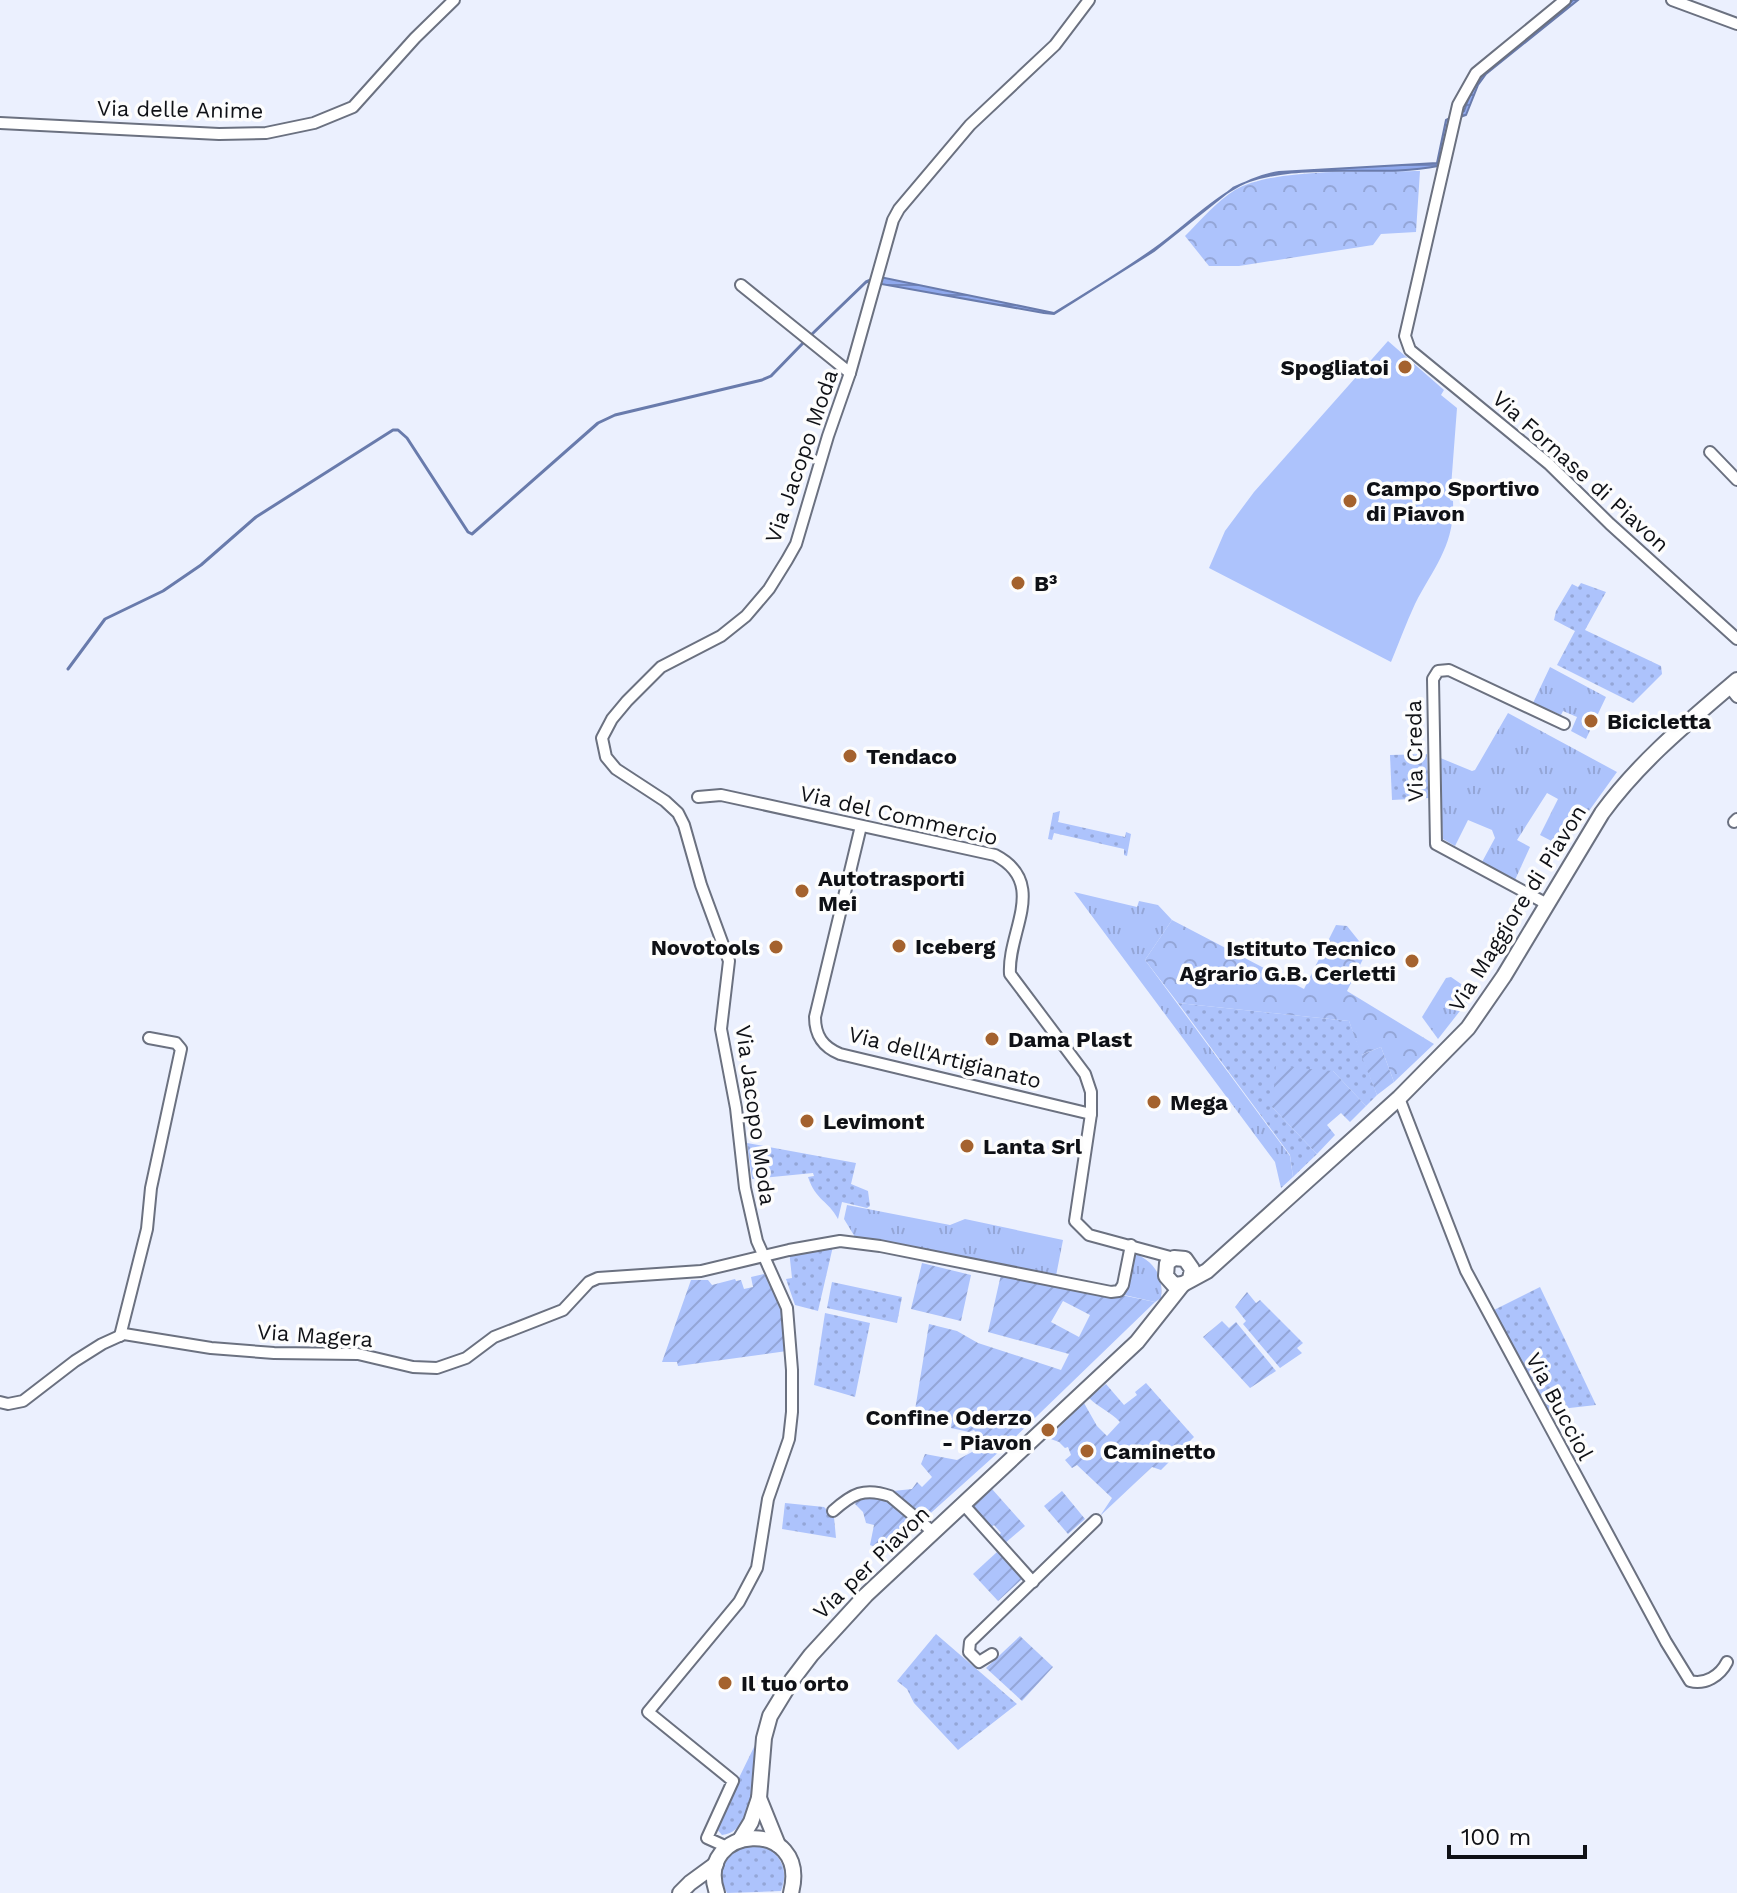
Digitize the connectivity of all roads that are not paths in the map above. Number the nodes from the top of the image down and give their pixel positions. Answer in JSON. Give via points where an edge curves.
{"nodes":[{"id":1,"x":454,"y":0,"type":"edge"},
{"id":2,"x":1089,"y":0,"type":"edge"},
{"id":3,"x":1565,"y":0,"type":"edge"},
{"id":4,"x":1672,"y":0,"type":"edge"},
{"id":5,"x":1737,"y":24,"type":"edge"},
{"id":6,"x":0,"y":123,"type":"edge"},
{"id":7,"x":741,"y":285,"type":"dead end"},
{"id":8,"x":850,"y":373,"type":"junction"},
{"id":9,"x":1710,"y":452,"type":"dead end"},
{"id":10,"x":1737,"y":480,"type":"edge"},
{"id":11,"x":1737,"y":639,"type":"edge"},
{"id":12,"x":1734,"y":688,"type":"edge"},
{"id":13,"x":1564,"y":724,"type":"dead end"},
{"id":14,"x":698,"y":797,"type":"dead end"},
{"id":15,"x":861,"y":826,"type":"junction"},
{"id":16,"x":1547,"y":904,"type":"junction"},
{"id":17,"x":149,"y":1038,"type":"dead end"},
{"id":18,"x":1399,"y":1098,"type":"junction"},
{"id":19,"x":1091,"y":1114,"type":"junction"},
{"id":20,"x":1131,"y":1245,"type":"junction"},
{"id":21,"x":1144,"y":1250,"type":"junction"},
{"id":22,"x":1225,"y":1255,"type":"junction"},
{"id":23,"x":763,"y":1256,"type":"junction"},
{"id":24,"x":1181,"y":1260,"type":"junction"},
{"id":25,"x":1177,"y":1279,"type":"junction"},
{"id":26,"x":120,"y":1336,"type":"junction"},
{"id":27,"x":0,"y":1402,"type":"edge"},
{"id":28,"x":963,"y":1504,"type":"junction"},
{"id":29,"x":833,"y":1511,"type":"dead end"},
{"id":30,"x":1096,"y":1520,"type":"dead end"},
{"id":31,"x":933,"y":1532,"type":"junction"},
{"id":32,"x":1033,"y":1582,"type":"junction"},
{"id":33,"x":992,"y":1654,"type":"dead end"},
{"id":34,"x":1727,"y":1662,"type":"dead end"},
{"id":35,"x":759,"y":1798,"type":"junction"},
{"id":36,"x":734,"y":1843,"type":"junction"},
{"id":37,"x":778,"y":1845,"type":"junction"},
{"id":38,"x":716,"y":1864,"type":"junction"},
{"id":39,"x":795,"y":1889,"type":"edge"},
{"id":40,"x":680,"y":1893,"type":"edge"},
{"id":41,"x":717,"y":1893,"type":"edge"}],
"edges":[{"from":1,"to":6,"type":"street","name":"Via delle Anime","via":[[353,107],[314,123],[266,133],[219,134]]},
{"from":2,"to":8,"type":"street","name":"Via Jacopo Moda","via":[[1055,45],[970,125],[899,209]]},
{"from":3,"to":11,"type":"street","name":"Via Fornase di Piavon","via":[[1476,73],[1458,105],[1406,344],[1549,464]]},
{"from":4,"to":5,"type":"street"},
{"from":7,"to":8,"type":"street"},
{"from":8,"to":23,"type":"street","name":"Via Jacopo Moda","via":[[796,544],[769,589],[721,636],[661,667],[612,719],[602,738],[606,757],[616,769],[678,813],[729,961],[721,1029],[748,1203]]},
{"from":9,"to":10,"type":"street"},
{"from":12,"to":16,"type":"main road","name":"Via Maggiore di Piavon","via":[[1666,742],[1624,785]]},
{"from":13,"to":16,"type":"street","name":"Via Creda","via":[[1449,670],[1438,671],[1433,679],[1436,844]]},
{"from":14,"to":15,"type":"street","name":"Via del Commercio","via":[[721,795]]},
{"from":15,"to":19,"type":"street","name":"Via del Commercio","via":[[995,855],[1013,869],[1023,896],[1010,974],[1085,1074]]},
{"from":15,"to":19,"type":"street","name":"Via dell'Artigianato","via":[[815,1017],[823,1044],[840,1054]]},
{"from":16,"to":18,"type":"main road","name":"Via Maggiore di Piavon","via":[[1477,1016]]},
{"from":17,"to":26,"type":"street","via":[[176,1043],[181,1049],[147,1229]]},
{"from":18,"to":22,"type":"main road","name":"Via Maggiore di Piavon"},
{"from":18,"to":34,"type":"street","name":"Via Bucciol","via":[[1466,1271],[1666,1642],[1690,1681],[1710,1679]]},
{"from":19,"to":20,"type":"street","name":"Via del Commercio","via":[[1075,1221],[1089,1235]]},
{"from":20,"to":21,"type":"street","name":"Via del Commercio"},
{"from":20,"to":23,"type":"street","via":[[1123,1285],[1111,1292],[858,1242]]},
{"from":21,"to":24,"type":"street","name":"Via del Commercio"},
{"from":21,"to":25,"type":"street","name":"Via del Commercio"},
{"from":22,"to":24,"type":"main road"},
{"from":22,"to":25,"type":"main road","name":"Via Maggiore di Piavon","via":[[1207,1271]]},
{"from":23,"to":26,"type":"street","name":"Via Magera","via":[[701,1271],[598,1278],[563,1310],[494,1337],[466,1358],[437,1368],[348,1353],[227,1349]]},
{"from":23,"to":36,"type":"street","name":"Via Jacopo Moda","via":[[787,1308],[792,1412],[789,1439],[768,1499],[757,1568],[739,1602],[648,1712],[733,1781],[707,1838]]},
{"from":24,"to":25,"type":"main road","via":[[1192,1269]]},
{"from":24,"to":25,"type":"main road","via":[[1167,1263]]},
{"from":25,"to":28,"type":"main road","name":"Via per Piavon","via":[[1161,1316],[1137,1342]]},
{"from":26,"to":27,"type":"street","via":[[75,1361],[23,1401]]},
{"from":28,"to":31,"type":"main road","name":"Via per Piavon"},
{"from":28,"to":32,"type":"street"},
{"from":29,"to":31,"type":"street","via":[[854,1495],[884,1494]]},
{"from":30,"to":32,"type":"street"},
{"from":31,"to":35,"type":"main road","name":"Via per Piavon","via":[[830,1633],[785,1690],[767,1728]]},
{"from":32,"to":33,"type":"street","via":[[970,1642],[969,1652],[979,1662]]},
{"from":35,"to":36,"type":"main road","name":"Via per Piavon","via":[[751,1822]]},
{"from":35,"to":37,"type":"main road","name":"Via per Piavon"},
{"from":36,"to":37,"type":"main road","via":[[753,1837]]},
{"from":36,"to":38,"type":"main road","name":"Via per Piavon"},
{"from":37,"to":39,"type":"main road","name":"Via per Piavon","via":[[791,1861]]},
{"from":38,"to":40,"type":"main road"},
{"from":38,"to":41,"type":"main road"}]}
